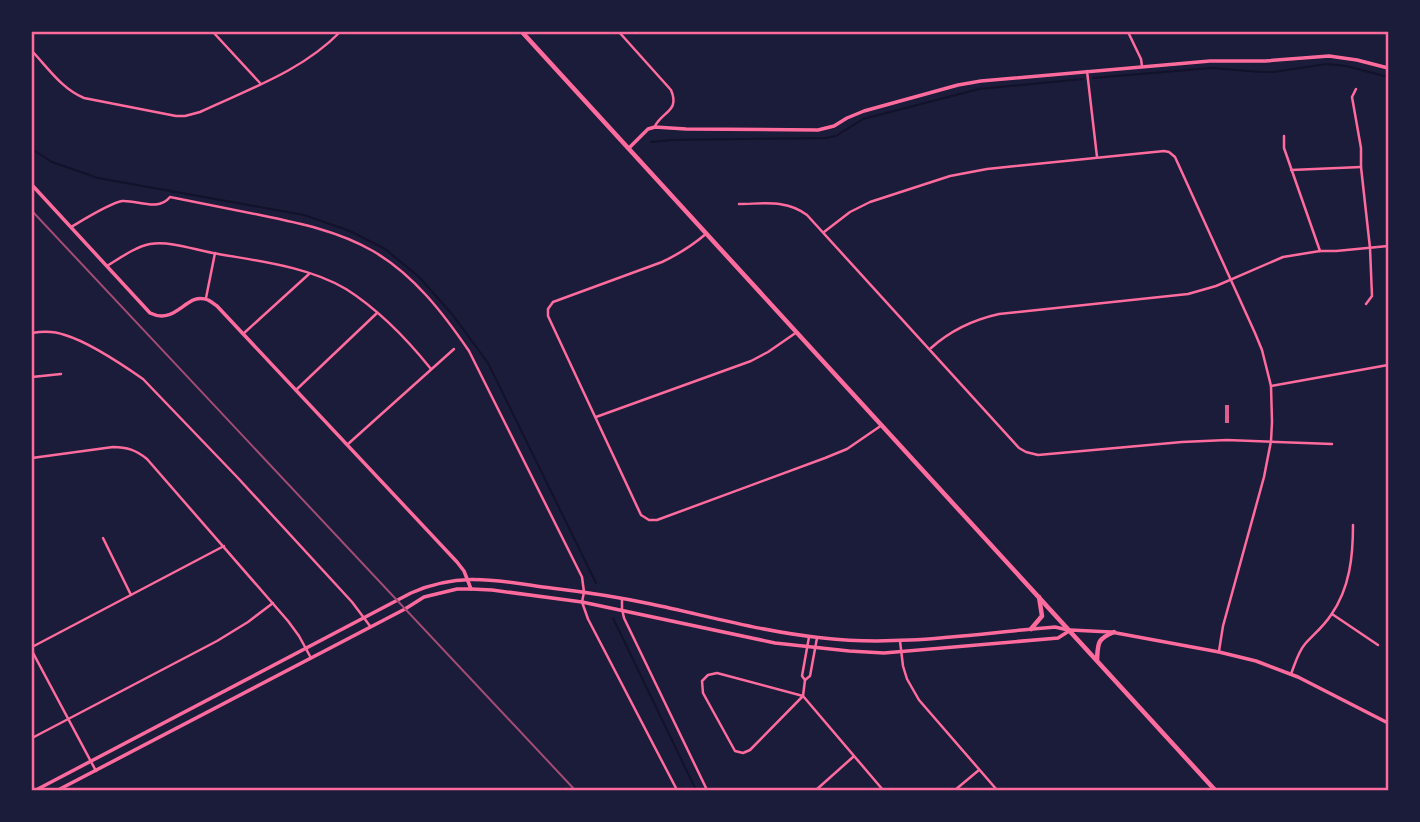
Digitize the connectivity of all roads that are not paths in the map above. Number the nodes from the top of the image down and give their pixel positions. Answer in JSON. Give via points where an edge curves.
{"nodes":[{"id":1,"x":213,"y":32,"type":"edge"},
{"id":2,"x":340,"y":32,"type":"edge"},
{"id":3,"x":522,"y":32,"type":"edge"},
{"id":4,"x":619,"y":32,"type":"edge"},
{"id":5,"x":1128,"y":32,"type":"edge"},
{"id":6,"x":32,"y":51,"type":"edge"},
{"id":7,"x":1142,"y":66,"type":"junction"},
{"id":8,"x":1388,"y":68,"type":"edge"},
{"id":9,"x":1087,"y":71,"type":"junction"},
{"id":10,"x":261,"y":83,"type":"junction"},
{"id":11,"x":1356,"y":89,"type":"dead end"},
{"id":12,"x":655,"y":127,"type":"junction"},
{"id":13,"x":1284,"y":136,"type":"dead end"},
{"id":14,"x":629,"y":148,"type":"junction"},
{"id":15,"x":1097,"y":157,"type":"junction"},
{"id":16,"x":1361,"y":167,"type":"junction"},
{"id":17,"x":1291,"y":170,"type":"junction"},
{"id":18,"x":32,"y":185,"type":"edge"},
{"id":19,"x":739,"y":204,"type":"dead end"},
{"id":20,"x":71,"y":227,"type":"junction"},
{"id":21,"x":824,"y":232,"type":"junction"},
{"id":22,"x":707,"y":233,"type":"junction"},
{"id":23,"x":1388,"y":246,"type":"edge"},
{"id":24,"x":1370,"y":248,"type":"junction"},
{"id":25,"x":1320,"y":251,"type":"junction"},
{"id":26,"x":215,"y":253,"type":"junction"},
{"id":27,"x":107,"y":265,"type":"junction"},
{"id":28,"x":309,"y":274,"type":"junction"},
{"id":29,"x":1231,"y":279,"type":"junction"},
{"id":30,"x":206,"y":299,"type":"junction"},
{"id":31,"x":1366,"y":304,"type":"dead end"},
{"id":32,"x":377,"y":313,"type":"junction"},
{"id":33,"x":797,"y":332,"type":"junction"},
{"id":34,"x":32,"y":333,"type":"edge"},
{"id":35,"x":243,"y":334,"type":"junction"},
{"id":36,"x":454,"y":349,"type":"dead end"},
{"id":37,"x":930,"y":349,"type":"junction"},
{"id":38,"x":1388,"y":365,"type":"edge"},
{"id":39,"x":431,"y":369,"type":"junction"},
{"id":40,"x":61,"y":374,"type":"dead end"},
{"id":41,"x":32,"y":377,"type":"edge"},
{"id":42,"x":1271,"y":386,"type":"junction"},
{"id":43,"x":296,"y":390,"type":"junction"},
{"id":44,"x":596,"y":417,"type":"junction"},
{"id":45,"x":882,"y":425,"type":"junction"},
{"id":46,"x":1271,"y":441,"type":"junction"},
{"id":47,"x":348,"y":444,"type":"junction"},
{"id":48,"x":1332,"y":444,"type":"dead end"},
{"id":49,"x":32,"y":458,"type":"edge"},
{"id":50,"x":1353,"y":525,"type":"dead end"},
{"id":51,"x":103,"y":538,"type":"dead end"},
{"id":52,"x":223,"y":546,"type":"junction"},
{"id":53,"x":467,"y":579,"type":"junction"},
{"id":54,"x":471,"y":589,"type":"junction"},
{"id":55,"x":584,"y":592,"type":"junction"},
{"id":56,"x":131,"y":595,"type":"junction"},
{"id":57,"x":1038,"y":596,"type":"junction"},
{"id":58,"x":622,"y":599,"type":"junction"},
{"id":59,"x":582,"y":602,"type":"junction"},
{"id":60,"x":273,"y":603,"type":"junction"},
{"id":61,"x":622,"y":609,"type":"junction"},
{"id":62,"x":1332,"y":614,"type":"junction"},
{"id":63,"x":364,"y":618,"type":"junction"},
{"id":64,"x":370,"y":626,"type":"junction"},
{"id":65,"x":1031,"y":629,"type":"junction"},
{"id":66,"x":1070,"y":631,"type":"junction"},
{"id":67,"x":1114,"y":632,"type":"junction"},
{"id":68,"x":810,"y":637,"type":"junction"},
{"id":69,"x":817,"y":638,"type":"junction"},
{"id":70,"x":900,"y":641,"type":"junction"},
{"id":71,"x":1378,"y":645,"type":"dead end"},
{"id":72,"x":808,"y":647,"type":"junction"},
{"id":73,"x":816,"y":648,"type":"junction"},
{"id":74,"x":32,"y":649,"type":"edge"},
{"id":75,"x":306,"y":649,"type":"junction"},
{"id":76,"x":900,"y":650,"type":"junction"},
{"id":77,"x":1219,"y":652,"type":"junction"},
{"id":78,"x":311,"y":658,"type":"junction"},
{"id":79,"x":1097,"y":661,"type":"junction"},
{"id":80,"x":1291,"y":674,"type":"junction"},
{"id":81,"x":804,"y":680,"type":"junction"},
{"id":82,"x":803,"y":696,"type":"junction"},
{"id":83,"x":67,"y":719,"type":"junction"},
{"id":84,"x":1388,"y":723,"type":"edge"},
{"id":85,"x":32,"y":738,"type":"edge"},
{"id":86,"x":853,"y":757,"type":"junction"},
{"id":87,"x":91,"y":762,"type":"junction"},
{"id":88,"x":979,"y":769,"type":"junction"},
{"id":89,"x":96,"y":771,"type":"junction"},
{"id":90,"x":36,"y":790,"type":"edge"},
{"id":91,"x":58,"y":790,"type":"edge"},
{"id":92,"x":677,"y":790,"type":"edge"},
{"id":93,"x":707,"y":790,"type":"edge"},
{"id":94,"x":816,"y":790,"type":"edge"},
{"id":95,"x":883,"y":790,"type":"edge"},
{"id":96,"x":955,"y":790,"type":"edge"},
{"id":97,"x":997,"y":790,"type":"edge"},
{"id":98,"x":1215,"y":790,"type":"edge"}],
"edges":[{"from":1,"to":10,"type":"street"},
{"from":2,"to":10,"type":"street","via":[[301,63]]},
{"from":3,"to":14,"type":"main road"},
{"from":4,"to":12,"type":"street","via":[[673,94],[672,108]]},
{"from":5,"to":7,"type":"street"},
{"from":6,"to":10,"type":"street","via":[[76,95],[176,116],[201,112]]},
{"from":7,"to":8,"type":"main road","via":[[1329,56]]},
{"from":7,"to":9,"type":"main road"},
{"from":9,"to":12,"type":"main road","via":[[958,85],[864,111],[818,130]]},
{"from":9,"to":15,"type":"street"},
{"from":11,"to":16,"type":"street","via":[[1352,97]]},
{"from":12,"to":14,"type":"main road"},
{"from":13,"to":17,"type":"street"},
{"from":14,"to":22,"type":"main road"},
{"from":15,"to":21,"type":"street","via":[[987,169],[931,181],[862,205]]},
{"from":15,"to":29,"type":"street","via":[[1172,154]]},
{"from":16,"to":17,"type":"street"},
{"from":16,"to":24,"type":"street"},
{"from":17,"to":25,"type":"street"},
{"from":18,"to":20,"type":"main road"},
{"from":19,"to":21,"type":"street","via":[[793,206]]},
{"from":20,"to":27,"type":"main road"},
{"from":20,"to":55,"type":"street","via":[[121,201],[159,205],[170,197],[334,232],[373,251],[426,295],[469,351],[575,562]]},
{"from":21,"to":37,"type":"street"},
{"from":22,"to":33,"type":"main road"},
{"from":22,"to":44,"type":"street","via":[[669,259],[549,305],[548,316]]},
{"from":23,"to":24,"type":"street"},
{"from":24,"to":25,"type":"street"},
{"from":24,"to":31,"type":"street","via":[[1372,296]]},
{"from":25,"to":29,"type":"street","via":[[1283,257]]},
{"from":26,"to":27,"type":"street","via":[[150,244]]},
{"from":26,"to":28,"type":"street"},
{"from":26,"to":30,"type":"street"},
{"from":27,"to":30,"type":"main road","via":[[154,315],[170,315],[191,301]]},
{"from":28,"to":32,"type":"street","via":[[344,288]]},
{"from":28,"to":35,"type":"street"},
{"from":29,"to":37,"type":"street","via":[[1174,296],[999,314],[958,328]]},
{"from":29,"to":42,"type":"street","via":[[1259,341]]},
{"from":30,"to":35,"type":"main road"},
{"from":32,"to":39,"type":"street"},
{"from":32,"to":43,"type":"street"},
{"from":33,"to":44,"type":"street","via":[[751,361]]},
{"from":33,"to":45,"type":"main road"},
{"from":34,"to":63,"type":"street","via":[[54,332],[74,338],[143,379]]},
{"from":35,"to":43,"type":"main road"},
{"from":36,"to":39,"type":"street"},
{"from":37,"to":46,"type":"street","via":[[1019,448],[1032,454],[1182,442]]},
{"from":38,"to":42,"type":"street"},
{"from":39,"to":47,"type":"street"},
{"from":40,"to":41,"type":"street"},
{"from":42,"to":46,"type":"street"},
{"from":43,"to":47,"type":"main road"},
{"from":44,"to":45,"type":"street","via":[[638,510],[653,520],[847,449]]},
{"from":45,"to":57,"type":"main road"},
{"from":46,"to":48,"type":"street"},
{"from":46,"to":77,"type":"street"},
{"from":47,"to":53,"type":"main road","via":[[457,562]]},
{"from":49,"to":52,"type":"street","via":[[113,447],[134,450]]},
{"from":50,"to":62,"type":"street","via":[[1350,569]]},
{"from":51,"to":56,"type":"street"},
{"from":52,"to":56,"type":"street"},
{"from":52,"to":60,"type":"street"},
{"from":53,"to":54,"type":"main road"},
{"from":53,"to":55,"type":"main road"},
{"from":53,"to":63,"type":"main road","via":[[425,587]]},
{"from":54,"to":59,"type":"main road"},
{"from":54,"to":64,"type":"main road","via":[[424,597]]},
{"from":55,"to":58,"type":"main road"},
{"from":55,"to":59,"type":"street"},
{"from":56,"to":74,"type":"street"},
{"from":57,"to":65,"type":"main road","via":[[1042,616]]},
{"from":57,"to":66,"type":"main road"},
{"from":58,"to":61,"type":"street"},
{"from":58,"to":68,"type":"main road"},
{"from":59,"to":61,"type":"main road"},
{"from":59,"to":92,"type":"street"},
{"from":60,"to":75,"type":"street"},
{"from":60,"to":83,"type":"street","via":[[233,632]]},
{"from":61,"to":72,"type":"main road"},
{"from":61,"to":93,"type":"street"},
{"from":62,"to":71,"type":"street"},
{"from":62,"to":80,"type":"street","via":[[1301,649]]},
{"from":63,"to":64,"type":"street"},
{"from":63,"to":75,"type":"main road"},
{"from":64,"to":78,"type":"main road"},
{"from":65,"to":66,"type":"main road"},
{"from":65,"to":70,"type":"main road"},
{"from":66,"to":67,"type":"main road"},
{"from":66,"to":76,"type":"main road","via":[[1058,638]]},
{"from":66,"to":79,"type":"main road"},
{"from":67,"to":77,"type":"main road"},
{"from":67,"to":79,"type":"main road","via":[[1099,640]]},
{"from":68,"to":69,"type":"main road"},
{"from":68,"to":72,"type":"street"},
{"from":69,"to":70,"type":"main road"},
{"from":69,"to":73,"type":"street"},
{"from":70,"to":76,"type":"street"},
{"from":72,"to":73,"type":"main road"},
{"from":72,"to":81,"type":"street"},
{"from":73,"to":76,"type":"main road"},
{"from":73,"to":81,"type":"street","via":[[810,676]]},
{"from":74,"to":83,"type":"street"},
{"from":75,"to":78,"type":"street"},
{"from":75,"to":87,"type":"main road"},
{"from":76,"to":88,"type":"street","via":[[919,700]]},
{"from":77,"to":80,"type":"main road"},
{"from":78,"to":89,"type":"main road"},
{"from":79,"to":98,"type":"main road"},
{"from":80,"to":84,"type":"main road"},
{"from":81,"to":82,"type":"street"},
{"from":82,"to":82,"type":"street","via":[[743,753],[735,751],[703,693],[702,681],[717,673]]},
{"from":82,"to":86,"type":"street"},
{"from":83,"to":85,"type":"street"},
{"from":83,"to":87,"type":"street"},
{"from":86,"to":94,"type":"street"},
{"from":86,"to":95,"type":"street"},
{"from":87,"to":89,"type":"street"},
{"from":87,"to":90,"type":"main road"},
{"from":88,"to":96,"type":"street"},
{"from":88,"to":97,"type":"street"},
{"from":89,"to":91,"type":"main road"}]}
